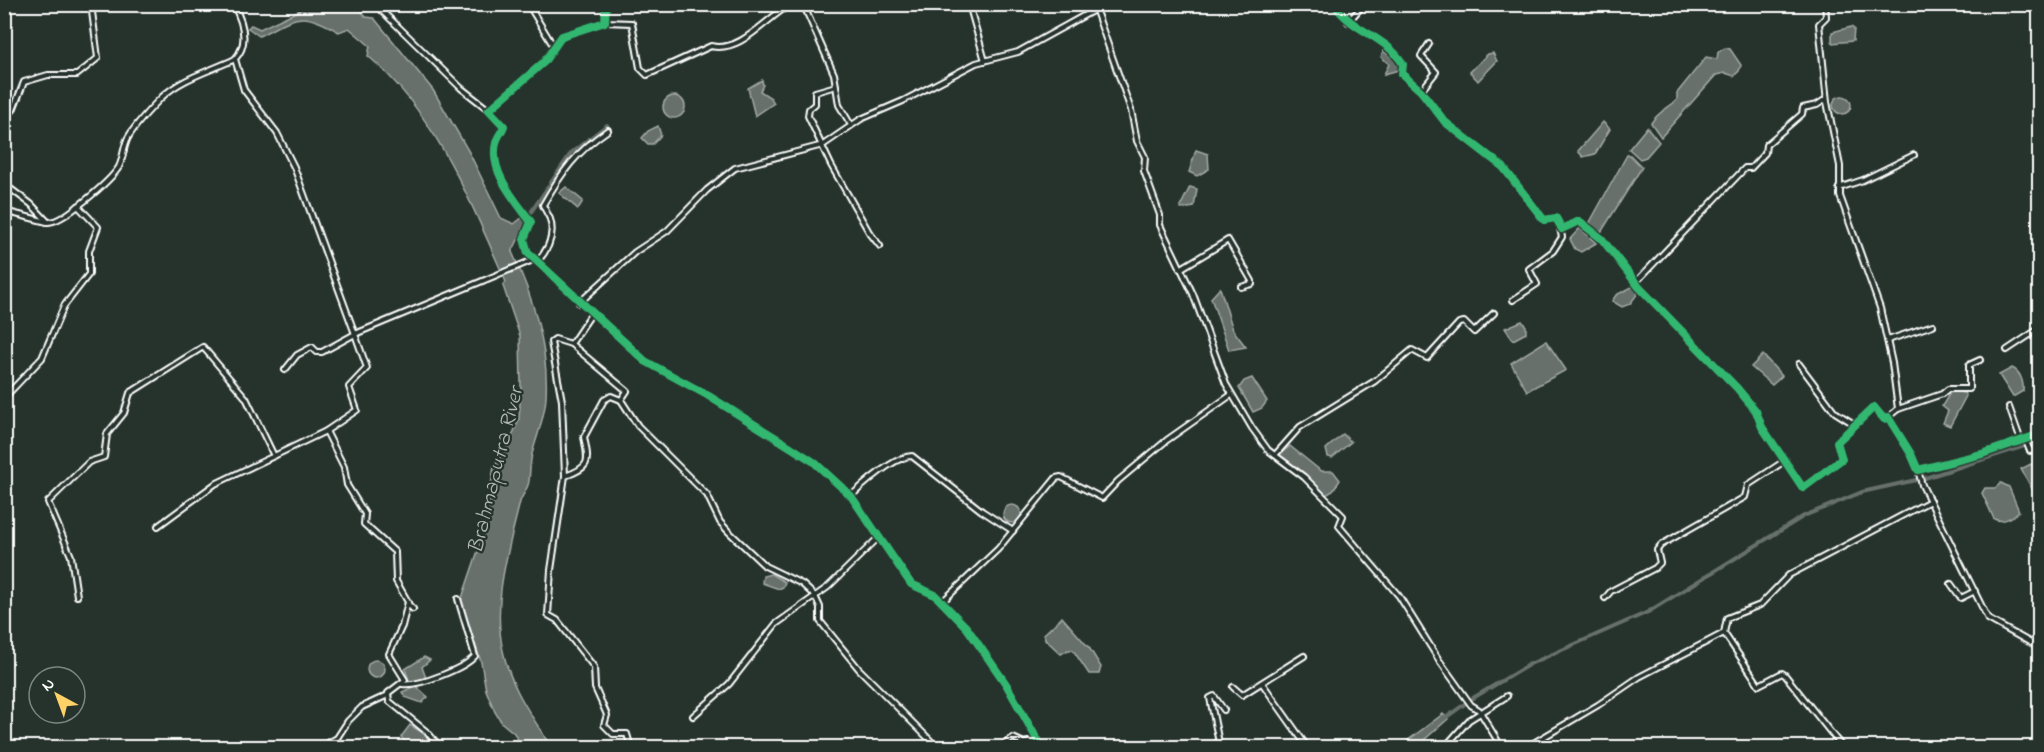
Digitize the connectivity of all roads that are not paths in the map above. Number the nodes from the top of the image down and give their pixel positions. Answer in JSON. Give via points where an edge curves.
{"nodes":[{"id":1,"x":91,"y":4,"type":"edge"},
{"id":2,"x":233,"y":4,"type":"edge"},
{"id":3,"x":375,"y":4,"type":"edge"},
{"id":4,"x":528,"y":4,"type":"edge"},
{"id":5,"x":606,"y":4,"type":"edge"},
{"id":6,"x":791,"y":4,"type":"edge"},
{"id":7,"x":803,"y":4,"type":"edge"},
{"id":8,"x":969,"y":4,"type":"edge"},
{"id":9,"x":1096,"y":4,"type":"edge"},
{"id":10,"x":1105,"y":4,"type":"edge"},
{"id":11,"x":1334,"y":4,"type":"edge"},
{"id":12,"x":1364,"y":4,"type":"edge"},
{"id":13,"x":1825,"y":4,"type":"edge"},
{"id":14,"x":1096,"y":11,"type":"junction"},
{"id":15,"x":605,"y":22,"type":"junction"},
{"id":16,"x":1348,"y":22,"type":"junction"},
{"id":17,"x":1429,"y":44,"type":"dead end"},
{"id":18,"x":555,"y":47,"type":"junction"},
{"id":19,"x":235,"y":59,"type":"junction"},
{"id":20,"x":985,"y":60,"type":"junction"},
{"id":21,"x":836,"y":86,"type":"junction"},
{"id":22,"x":1421,"y":91,"type":"junction"},
{"id":23,"x":1827,"y":99,"type":"junction"},
{"id":24,"x":489,"y":110,"type":"junction"},
{"id":25,"x":4,"y":119,"type":"edge"},
{"id":26,"x":851,"y":125,"type":"junction"},
{"id":27,"x":608,"y":130,"type":"dead end"},
{"id":28,"x":823,"y":145,"type":"junction"},
{"id":29,"x":1914,"y":155,"type":"dead end"},
{"id":30,"x":4,"y":184,"type":"edge"},
{"id":31,"x":1839,"y":188,"type":"junction"},
{"id":32,"x":78,"y":206,"type":"junction"},
{"id":33,"x":4,"y":211,"type":"edge"},
{"id":34,"x":48,"y":222,"type":"junction"},
{"id":35,"x":1559,"y":226,"type":"junction"},
{"id":36,"x":880,"y":246,"type":"dead end"},
{"id":37,"x":535,"y":261,"type":"junction"},
{"id":38,"x":1180,"y":269,"type":"junction"},
{"id":39,"x":1636,"y":282,"type":"junction"},
{"id":40,"x":1241,"y":287,"type":"dead end"},
{"id":41,"x":1513,"y":300,"type":"dead end"},
{"id":42,"x":579,"y":303,"type":"junction"},
{"id":43,"x":592,"y":313,"type":"junction"},
{"id":44,"x":1494,"y":313,"type":"dead end"},
{"id":45,"x":1933,"y":325,"type":"dead end"},
{"id":46,"x":2040,"y":328,"type":"edge"},
{"id":47,"x":355,"y":334,"type":"junction"},
{"id":48,"x":1888,"y":340,"type":"junction"},
{"id":49,"x":571,"y":344,"type":"junction"},
{"id":50,"x":2007,"y":350,"type":"dead end"},
{"id":51,"x":1980,"y":360,"type":"dead end"},
{"id":52,"x":1799,"y":364,"type":"dead end"},
{"id":53,"x":285,"y":370,"type":"dead end"},
{"id":54,"x":1231,"y":395,"type":"junction"},
{"id":55,"x":4,"y":398,"type":"edge"},
{"id":56,"x":621,"y":400,"type":"junction"},
{"id":57,"x":2010,"y":407,"type":"dead end"},
{"id":58,"x":1898,"y":410,"type":"junction"},
{"id":59,"x":1888,"y":417,"type":"junction"},
{"id":60,"x":1854,"y":424,"type":"junction"},
{"id":61,"x":326,"y":431,"type":"junction"},
{"id":62,"x":2040,"y":434,"type":"edge"},
{"id":63,"x":2025,"y":442,"type":"junction"},
{"id":64,"x":2040,"y":449,"type":"edge"},
{"id":65,"x":1275,"y":455,"type":"junction"},
{"id":66,"x":274,"y":456,"type":"junction"},
{"id":67,"x":1786,"y":460,"type":"junction"},
{"id":68,"x":1918,"y":471,"type":"junction"},
{"id":69,"x":565,"y":476,"type":"junction"},
{"id":70,"x":851,"y":496,"type":"junction"},
{"id":71,"x":1930,"y":501,"type":"junction"},
{"id":72,"x":158,"y":526,"type":"dead end"},
{"id":73,"x":1013,"y":531,"type":"junction"},
{"id":74,"x":879,"y":537,"type":"junction"},
{"id":75,"x":1951,"y":584,"type":"dead end"},
{"id":76,"x":1975,"y":591,"type":"junction"},
{"id":77,"x":77,"y":596,"type":"dead end"},
{"id":78,"x":815,"y":596,"type":"junction"},
{"id":79,"x":1605,"y":598,"type":"dead end"},
{"id":80,"x":458,"y":599,"type":"dead end"},
{"id":81,"x":941,"y":603,"type":"junction"},
{"id":82,"x":408,"y":604,"type":"junction"},
{"id":83,"x":413,"y":609,"type":"dead end"},
{"id":84,"x":1724,"y":633,"type":"junction"},
{"id":85,"x":2040,"y":648,"type":"edge"},
{"id":86,"x":1304,"y":656,"type":"dead end"},
{"id":87,"x":1262,"y":683,"type":"junction"},
{"id":88,"x":402,"y":684,"type":"junction"},
{"id":89,"x":1233,"y":687,"type":"dead end"},
{"id":90,"x":388,"y":695,"type":"junction"},
{"id":91,"x":1507,"y":696,"type":"dead end"},
{"id":92,"x":1224,"y":710,"type":"dead end"},
{"id":93,"x":1480,"y":713,"type":"junction"},
{"id":94,"x":693,"y":716,"type":"dead end"},
{"id":95,"x":1038,"y":740,"type":"junction"},
{"id":96,"x":319,"y":747,"type":"edge"},
{"id":97,"x":441,"y":747,"type":"edge"},
{"id":98,"x":631,"y":747,"type":"edge"},
{"id":99,"x":938,"y":747,"type":"edge"},
{"id":100,"x":999,"y":747,"type":"edge"},
{"id":101,"x":1042,"y":747,"type":"edge"},
{"id":102,"x":1220,"y":747,"type":"edge"},
{"id":103,"x":1308,"y":747,"type":"edge"},
{"id":104,"x":1444,"y":747,"type":"edge"},
{"id":105,"x":1502,"y":747,"type":"edge"},
{"id":106,"x":1525,"y":747,"type":"edge"},
{"id":107,"x":1843,"y":747,"type":"edge"}],
"edges":[{"from":1,"to":25,"type":"street","via":[[99,58],[77,75],[48,75],[24,82],[13,110]]},
{"from":2,"to":19,"type":"street","via":[[244,36]]},
{"from":3,"to":24,"type":"street"},
{"from":4,"to":18,"type":"street"},
{"from":5,"to":15,"type":"street"},
{"from":6,"to":15,"type":"street","via":[[749,37],[719,48],[711,46],[647,75],[640,68],[632,23]]},
{"from":7,"to":21,"type":"street"},
{"from":8,"to":20,"type":"street"},
{"from":9,"to":14,"type":"street"},
{"from":10,"to":14,"type":"street"},
{"from":11,"to":16,"type":"street"},
{"from":12,"to":16,"type":"street"},
{"from":13,"to":23,"type":"street","via":[[1826,17],[1819,24]]},
{"from":14,"to":20,"type":"street","via":[[1018,52]]},
{"from":14,"to":38,"type":"street","via":[[1131,110],[1161,225]]},
{"from":15,"to":18,"type":"street","via":[[562,36]]},
{"from":16,"to":22,"type":"street","via":[[1386,45],[1403,64],[1401,73]]},
{"from":17,"to":22,"type":"street","via":[[1421,56],[1436,72]]},
{"from":18,"to":24,"type":"street"},
{"from":19,"to":32,"type":"street","via":[[183,81],[160,99],[128,137],[114,173]]},
{"from":19,"to":47,"type":"street","via":[[244,90],[276,133],[294,167]]},
{"from":20,"to":26,"type":"street"},
{"from":21,"to":26,"type":"street","via":[[839,105]]},
{"from":21,"to":28,"type":"street","via":[[815,92],[814,104],[809,109],[808,116]]},
{"from":22,"to":35,"type":"street","via":[[1445,122],[1503,167],[1542,218],[1556,218]]},
{"from":23,"to":31,"type":"street","via":[[1840,166]]},
{"from":23,"to":39,"type":"street","via":[[1803,108],[1802,114],[1766,145],[1765,153],[1751,168],[1744,168]]},
{"from":24,"to":37,"type":"street","via":[[504,126],[495,145],[496,169],[507,184],[508,193],[530,220],[524,239]]},
{"from":26,"to":28,"type":"street"},
{"from":27,"to":37,"type":"street","via":[[584,147],[543,205],[551,226],[549,242],[545,253]]},
{"from":28,"to":36,"type":"street"},
{"from":28,"to":42,"type":"street","via":[[735,168],[667,231],[635,252]]},
{"from":29,"to":31,"type":"street"},
{"from":30,"to":34,"type":"street"},
{"from":31,"to":48,"type":"street"},
{"from":32,"to":34,"type":"street"},
{"from":32,"to":55,"type":"street","via":[[98,227],[89,251],[88,274],[64,306],[39,362]]},
{"from":33,"to":34,"type":"street"},
{"from":35,"to":39,"type":"street","via":[[1564,228],[1575,221],[1587,225]]},
{"from":35,"to":41,"type":"street","via":[[1561,240],[1529,271],[1537,284]]},
{"from":37,"to":42,"type":"street"},
{"from":37,"to":47,"type":"street"},
{"from":38,"to":40,"type":"street","via":[[1228,240],[1252,281]]},
{"from":38,"to":54,"type":"street"},
{"from":39,"to":67,"type":"street","via":[[1737,388]]},
{"from":42,"to":43,"type":"street"},
{"from":43,"to":49,"type":"street"},
{"from":43,"to":70,"type":"street","via":[[645,361],[789,446]]},
{"from":44,"to":65,"type":"street","via":[[1474,332],[1464,322],[1459,323],[1427,358],[1412,350],[1375,381],[1300,427]]},
{"from":45,"to":48,"type":"street"},
{"from":46,"to":50,"type":"street"},
{"from":47,"to":53,"type":"street","via":[[322,352],[312,347],[306,349]]},
{"from":47,"to":61,"type":"street","via":[[367,369],[349,387],[357,410]]},
{"from":48,"to":58,"type":"street"},
{"from":49,"to":56,"type":"street","via":[[626,388]]},
{"from":49,"to":69,"type":"street","via":[[555,339],[551,342],[562,401]]},
{"from":51,"to":58,"type":"street","via":[[1969,365],[1969,389],[1948,389]]},
{"from":52,"to":60,"type":"street","via":[[1835,412]]},
{"from":54,"to":65,"type":"street","via":[[1258,438]]},
{"from":54,"to":73,"type":"street","via":[[1167,440],[1102,498],[1057,477]]},
{"from":56,"to":69,"type":"street","via":[[611,396],[604,400],[584,437],[586,464]]},
{"from":56,"to":78,"type":"street","via":[[638,426],[707,495],[728,531],[765,566],[802,584]]},
{"from":57,"to":63,"type":"street"},
{"from":58,"to":59,"type":"street"},
{"from":59,"to":60,"type":"street","via":[[1884,419],[1874,407]]},
{"from":59,"to":68,"type":"street"},
{"from":60,"to":67,"type":"street","via":[[1837,442],[1842,459],[1803,488]]},
{"from":61,"to":66,"type":"street"},
{"from":61,"to":82,"type":"street","via":[[344,467],[347,485],[365,514],[364,524],[394,552],[394,576]]},
{"from":62,"to":63,"type":"street"},
{"from":63,"to":64,"type":"street","via":[[2030,452]]},
{"from":63,"to":68,"type":"street"},
{"from":65,"to":93,"type":"street","via":[[1343,516],[1339,526],[1399,596],[1464,696]]},
{"from":66,"to":72,"type":"street","via":[[216,484]]},
{"from":66,"to":77,"type":"street","via":[[246,398],[203,347],[133,390],[124,413],[107,434],[104,457],[89,462],[48,502],[71,556]]},
{"from":67,"to":79,"type":"street","via":[[1748,485],[1745,497],[1661,545],[1657,550],[1660,563],[1655,568]]},
{"from":68,"to":71,"type":"street"},
{"from":69,"to":98,"type":"street","via":[[548,615],[557,620],[594,667],[595,688],[607,715],[604,725],[613,734],[627,734]]},
{"from":70,"to":73,"type":"street","via":[[884,470],[912,456]]},
{"from":70,"to":74,"type":"street"},
{"from":71,"to":76,"type":"street"},
{"from":71,"to":84,"type":"street","via":[[1789,575],[1760,605],[1727,618]]},
{"from":73,"to":81,"type":"street"},
{"from":74,"to":78,"type":"street"},
{"from":74,"to":81,"type":"street","via":[[911,584],[935,595]]},
{"from":75,"to":76,"type":"street","via":[[1961,598]]},
{"from":76,"to":85,"type":"street","via":[[1992,623]]},
{"from":78,"to":94,"type":"street","via":[[776,624],[729,684]]},
{"from":78,"to":99,"type":"street","via":[[820,621],[859,669]]},
{"from":80,"to":88,"type":"street","via":[[475,656],[419,683]]},
{"from":81,"to":95,"type":"street","via":[[966,628],[1006,684]]},
{"from":82,"to":83,"type":"street"},
{"from":82,"to":88,"type":"street","via":[[389,654],[404,676]]},
{"from":84,"to":106,"type":"street","via":[[1639,676]]},
{"from":84,"to":107,"type":"street","via":[[1759,685],[1785,675]]},
{"from":86,"to":87,"type":"street"},
{"from":87,"to":89,"type":"street","via":[[1242,695]]},
{"from":87,"to":103,"type":"street"},
{"from":88,"to":90,"type":"street"},
{"from":90,"to":96,"type":"street","via":[[362,707],[337,738]]},
{"from":90,"to":97,"type":"street","via":[[395,708],[428,732]]},
{"from":91,"to":93,"type":"street"},
{"from":92,"to":102,"type":"street","via":[[1215,696],[1210,698]]},
{"from":93,"to":104,"type":"street"},
{"from":93,"to":105,"type":"street"},
{"from":95,"to":100,"type":"street","via":[[1024,743],[1013,738]]},
{"from":95,"to":101,"type":"street"}]}
